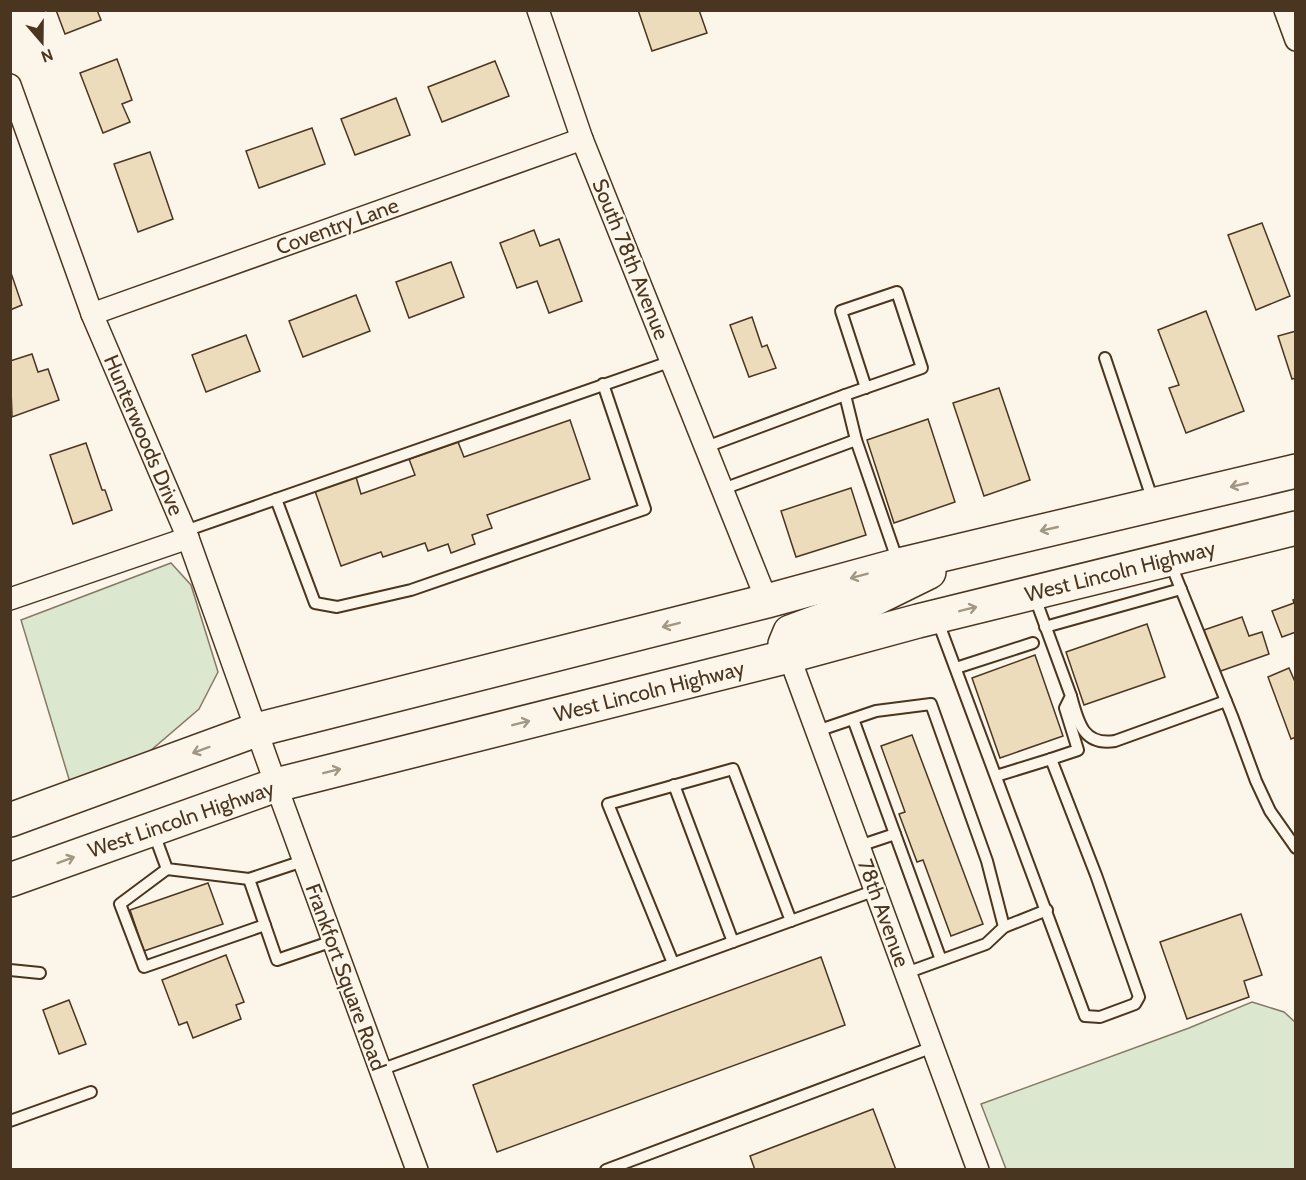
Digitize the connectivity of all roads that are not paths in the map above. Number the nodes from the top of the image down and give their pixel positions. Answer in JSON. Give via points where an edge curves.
{"nodes":[{"id":1,"x":538,"y":10,"type":"edge"},
{"id":2,"x":1285,"y":10,"type":"edge"},
{"id":3,"x":1296,"y":40,"type":"edge"},
{"id":4,"x":10,"y":85,"type":"edge"},
{"id":5,"x":582,"y":139,"type":"junction"},
{"id":6,"x":92,"y":314,"type":"junction"},
{"id":7,"x":1105,"y":358,"type":"dead end"},
{"id":8,"x":672,"y":361,"type":"junction"},
{"id":9,"x":603,"y":384,"type":"junction"},
{"id":10,"x":866,"y":388,"type":"junction"},
{"id":11,"x":845,"y":395,"type":"junction"},
{"id":12,"x":856,"y":440,"type":"junction"},
{"id":13,"x":706,"y":447,"type":"junction"},
{"id":14,"x":1296,"y":471,"type":"edge"},
{"id":15,"x":726,"y":497,"type":"junction"},
{"id":16,"x":276,"y":499,"type":"junction"},
{"id":17,"x":1154,"y":505,"type":"junction"},
{"id":18,"x":1296,"y":528,"type":"edge"},
{"id":19,"x":187,"y":534,"type":"junction"},
{"id":20,"x":985,"y":544,"type":"junction"},
{"id":21,"x":1169,"y":559,"type":"junction"},
{"id":22,"x":899,"y":565,"type":"junction"},
{"id":23,"x":1181,"y":589,"type":"junction"},
{"id":24,"x":1033,"y":592,"type":"junction"},
{"id":25,"x":10,"y":599,"type":"edge"},
{"id":26,"x":767,"y":601,"type":"junction"},
{"id":27,"x":936,"y":616,"type":"junction"},
{"id":28,"x":1045,"y":627,"type":"junction"},
{"id":29,"x":1033,"y":643,"type":"dead end"},
{"id":30,"x":789,"y":656,"type":"junction"},
{"id":31,"x":956,"y":668,"type":"junction"},
{"id":32,"x":1071,"y":696,"type":"junction"},
{"id":33,"x":1226,"y":701,"type":"junction"},
{"id":34,"x":853,"y":719,"type":"junction"},
{"id":35,"x":256,"y":730,"type":"junction"},
{"id":36,"x":817,"y":731,"type":"junction"},
{"id":37,"x":1051,"y":759,"type":"junction"},
{"id":38,"x":996,"y":776,"type":"junction"},
{"id":39,"x":276,"y":785,"type":"junction"},
{"id":40,"x":674,"y":785,"type":"junction"},
{"id":41,"x":10,"y":820,"type":"edge"},
{"id":42,"x":152,"y":829,"type":"junction"},
{"id":43,"x":896,"y":834,"type":"junction"},
{"id":44,"x":1294,"y":842,"type":"edge"},
{"id":45,"x":859,"y":846,"type":"junction"},
{"id":46,"x":303,"y":861,"type":"junction"},
{"id":47,"x":167,"y":869,"type":"junction"},
{"id":48,"x":249,"y":879,"type":"junction"},
{"id":49,"x":10,"y":880,"type":"edge"},
{"id":50,"x":876,"y":890,"type":"junction"},
{"id":51,"x":1047,"y":910,"type":"junction"},
{"id":52,"x":791,"y":921,"type":"junction"},
{"id":53,"x":265,"y":925,"type":"junction"},
{"id":54,"x":1004,"y":927,"type":"junction"},
{"id":55,"x":333,"y":940,"type":"junction"},
{"id":56,"x":733,"y":942,"type":"junction"},
{"id":57,"x":941,"y":960,"type":"junction"},
{"id":58,"x":673,"y":963,"type":"junction"},
{"id":59,"x":10,"y":970,"type":"edge"},
{"id":60,"x":40,"y":973,"type":"dead end"},
{"id":61,"x":906,"y":973,"type":"junction"},
{"id":62,"x":933,"y":1047,"type":"junction"},
{"id":63,"x":380,"y":1070,"type":"junction"},
{"id":64,"x":91,"y":1092,"type":"dead end"},
{"id":65,"x":10,"y":1121,"type":"edge"},
{"id":66,"x":417,"y":1170,"type":"edge"},
{"id":67,"x":606,"y":1170,"type":"edge"},
{"id":68,"x":978,"y":1170,"type":"edge"}],
"edges":[{"from":1,"to":5,"type":"street","name":"South 78th Avenue"},
{"from":2,"to":3,"type":"street"},
{"from":4,"to":6,"type":"street","name":"Hunterwoods Drive"},
{"from":5,"to":6,"type":"street","name":"Coventry Lane"},
{"from":5,"to":8,"type":"street","name":"South 78th Avenue"},
{"from":6,"to":19,"type":"street","name":"Hunterwoods Drive"},
{"from":7,"to":17,"type":"lane"},
{"from":8,"to":9,"type":"lane"},
{"from":8,"to":13,"type":"street","name":"South 78th Avenue"},
{"from":9,"to":16,"type":"lane"},
{"from":9,"to":16,"type":"lane","via":[[645,509],[579,533],[411,590],[337,607],[315,603]]},
{"from":10,"to":10,"type":"lane","via":[[922,368],[897,292],[841,311]]},
{"from":10,"to":11,"type":"lane"},
{"from":11,"to":12,"type":"lane"},
{"from":11,"to":13,"type":"lane"},
{"from":12,"to":15,"type":"lane"},
{"from":12,"to":22,"type":"lane"},
{"from":13,"to":15,"type":"street","name":"South 78th Avenue"},
{"from":14,"to":17,"type":"main road","one_way":true},
{"from":15,"to":26,"type":"street"},
{"from":16,"to":19,"type":"lane"},
{"from":17,"to":20,"type":"main road","one_way":true},
{"from":18,"to":21,"type":"main road","name":"West Lincoln Highway"},
{"from":19,"to":25,"type":"street"},
{"from":19,"to":35,"type":"street","name":"Hunterwoods Drive"},
{"from":20,"to":22,"type":"main road"},
{"from":20,"to":30,"type":"main road","via":[[860,606],[790,632],[784,644]]},
{"from":21,"to":23,"type":"lane"},
{"from":21,"to":24,"type":"main road","name":"West Lincoln Highway"},
{"from":22,"to":26,"type":"main road","one_way":true},
{"from":23,"to":28,"type":"lane"},
{"from":23,"to":33,"type":"lane"},
{"from":27,"to":24,"type":"main road","name":"West Lincoln Highway","one_way":true},
{"from":24,"to":28,"type":"lane"},
{"from":26,"to":35,"type":"main road","one_way":true},
{"from":27,"to":30,"type":"main road","name":"West Lincoln Highway"},
{"from":27,"to":31,"type":"lane"},
{"from":28,"to":32,"type":"lane"},
{"from":29,"to":31,"type":"lane"},
{"from":30,"to":36,"type":"street","name":"78th Avenue"},
{"from":39,"to":30,"type":"main road","name":"West Lincoln Highway","one_way":true},
{"from":31,"to":38,"type":"lane"},
{"from":32,"to":33,"type":"lane","via":[[1085,733],[1104,743]]},
{"from":32,"to":37,"type":"lane","via":[[1065,708],[1078,750]]},
{"from":33,"to":44,"type":"lane","via":[[1270,811]]},
{"from":34,"to":36,"type":"lane"},
{"from":34,"to":43,"type":"lane"},
{"from":34,"to":54,"type":"lane","via":[[876,711],[931,704],[987,861]]},
{"from":35,"to":39,"type":"street","name":"Hunterwoods Drive"},
{"from":35,"to":41,"type":"main road","one_way":true},
{"from":36,"to":45,"type":"street","name":"78th Avenue"},
{"from":37,"to":38,"type":"lane"},
{"from":37,"to":51,"type":"lane","via":[[1139,997],[1135,1004],[1100,1017],[1085,1016]]},
{"from":38,"to":51,"type":"lane"},
{"from":39,"to":42,"type":"main road","name":"West Lincoln Highway"},
{"from":39,"to":46,"type":"street","name":"Frankfort Square Road"},
{"from":40,"to":52,"type":"lane","via":[[733,769]]},
{"from":40,"to":56,"type":"lane"},
{"from":40,"to":58,"type":"lane","via":[[608,804]]},
{"from":42,"to":47,"type":"lane"},
{"from":49,"to":42,"type":"main road","name":"West Lincoln Highway","one_way":true},
{"from":43,"to":45,"type":"lane"},
{"from":43,"to":57,"type":"lane"},
{"from":45,"to":50,"type":"street","name":"78th Avenue"},
{"from":46,"to":48,"type":"lane"},
{"from":46,"to":55,"type":"street","name":"Frankfort Square Road"},
{"from":47,"to":48,"type":"lane"},
{"from":47,"to":53,"type":"lane","via":[[120,904],[144,967]]},
{"from":48,"to":53,"type":"lane"},
{"from":50,"to":52,"type":"lane"},
{"from":50,"to":61,"type":"street","name":"78th Avenue"},
{"from":51,"to":54,"type":"lane"},
{"from":52,"to":56,"type":"lane"},
{"from":53,"to":55,"type":"lane","via":[[277,960]]},
{"from":54,"to":57,"type":"lane","via":[[986,944]]},
{"from":55,"to":63,"type":"street","name":"Frankfort Square Road"},
{"from":56,"to":58,"type":"lane"},
{"from":57,"to":61,"type":"lane"},
{"from":58,"to":63,"type":"lane"},
{"from":59,"to":60,"type":"lane"},
{"from":61,"to":62,"type":"street","name":"78th Avenue"},
{"from":62,"to":67,"type":"lane"},
{"from":62,"to":68,"type":"street","name":"78th Avenue"},
{"from":63,"to":66,"type":"street","name":"Frankfort Square Road"},
{"from":64,"to":65,"type":"lane"}]}
